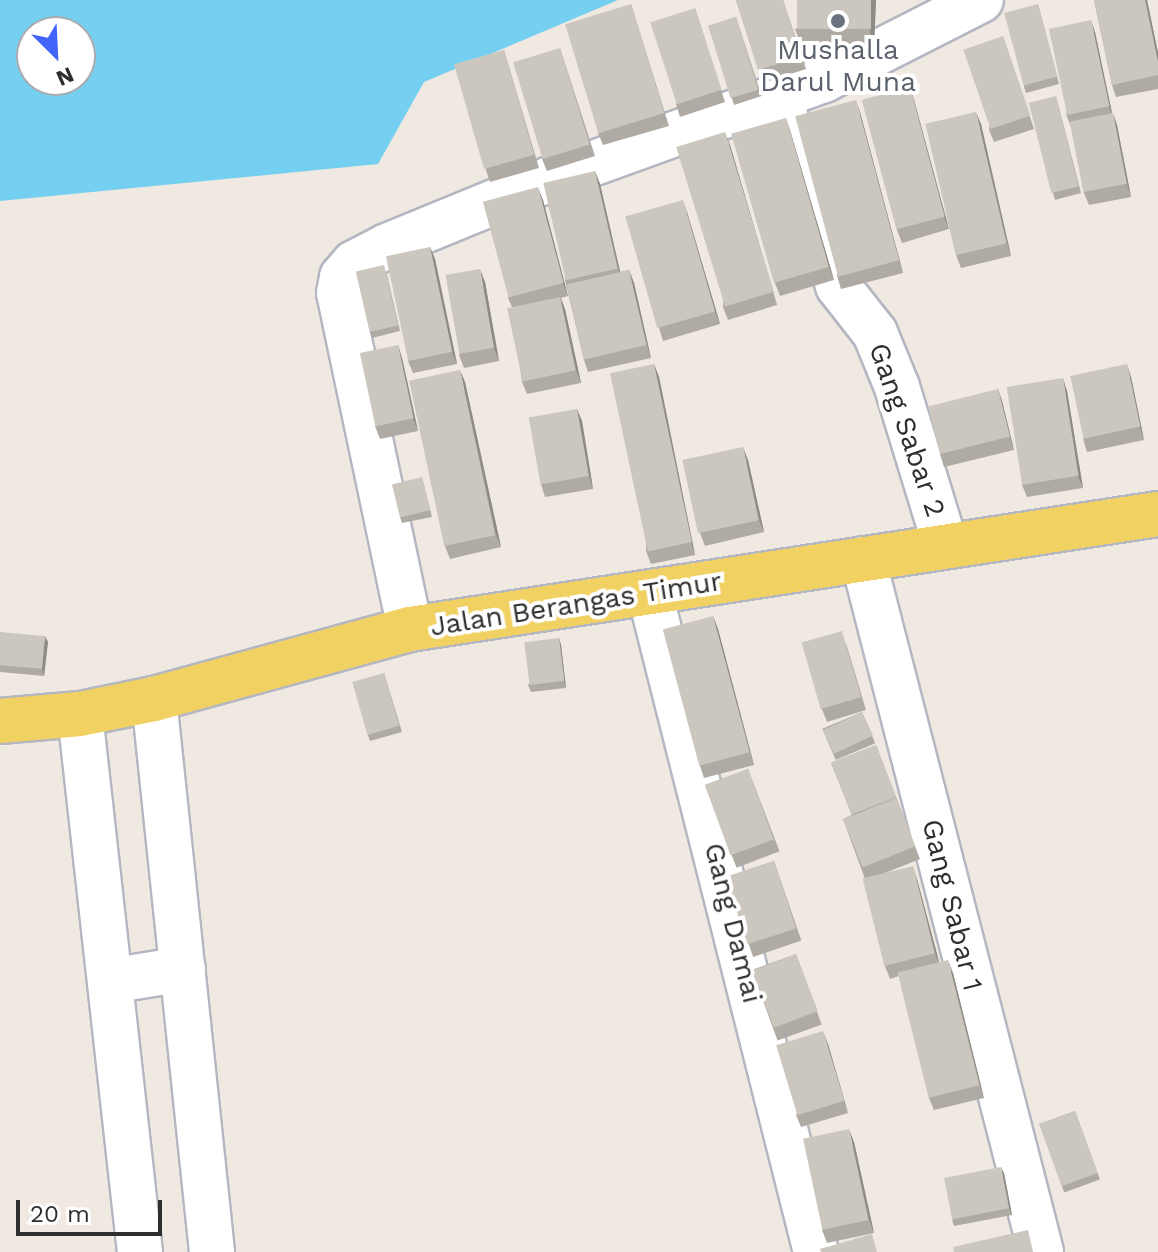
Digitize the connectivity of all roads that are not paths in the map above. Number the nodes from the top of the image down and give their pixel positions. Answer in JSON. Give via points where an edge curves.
{"nodes":[{"id":1,"x":981,"y":0,"type":"edge"},
{"id":2,"x":779,"y":96,"type":"junction"},
{"id":3,"x":1158,"y":514,"type":"edge"},
{"id":4,"x":945,"y":544,"type":"junction"},
{"id":5,"x":863,"y":559,"type":"junction"},
{"id":6,"x":650,"y":594,"type":"junction"},
{"id":7,"x":410,"y":629,"type":"junction"},
{"id":8,"x":154,"y":699,"type":"junction"},
{"id":9,"x":80,"y":714,"type":"junction"},
{"id":10,"x":0,"y":721,"type":"edge"},
{"id":11,"x":183,"y":969,"type":"junction"},
{"id":12,"x":110,"y":981,"type":"junction"},
{"id":13,"x":140,"y":1252,"type":"edge"},
{"id":14,"x":212,"y":1252,"type":"edge"},
{"id":15,"x":816,"y":1252,"type":"edge"},
{"id":16,"x":1041,"y":1252,"type":"edge"}],
"edges":[{"from":1,"to":2,"type":"street","via":[[824,80]]},
{"from":2,"to":4,"type":"street","name":"Gang Sabar 2","via":[[838,286],[875,333]]},
{"from":2,"to":7,"type":"street","via":[[414,235],[354,263],[342,277],[339,293]]},
{"from":3,"to":4,"type":"main road","name":"Jalan Berangas Timur"},
{"from":4,"to":5,"type":"main road","name":"Jalan Berangas Timur"},
{"from":5,"to":6,"type":"main road","name":"Jalan Berangas Timur"},
{"from":5,"to":16,"type":"street","name":"Gang Sabar 1"},
{"from":6,"to":7,"type":"main road","name":"Jalan Berangas Timur"},
{"from":6,"to":15,"type":"street","name":"Gang Damai"},
{"from":7,"to":8,"type":"main road","name":"Jalan Berangas Timur"},
{"from":8,"to":9,"type":"main road","name":"Jalan Berangas Timur"},
{"from":8,"to":11,"type":"street"},
{"from":9,"to":10,"type":"main road","name":"Jalan Berangas Timur"},
{"from":9,"to":12,"type":"street"},
{"from":11,"to":12,"type":"street"},
{"from":11,"to":14,"type":"street"},
{"from":12,"to":13,"type":"street"}]}
